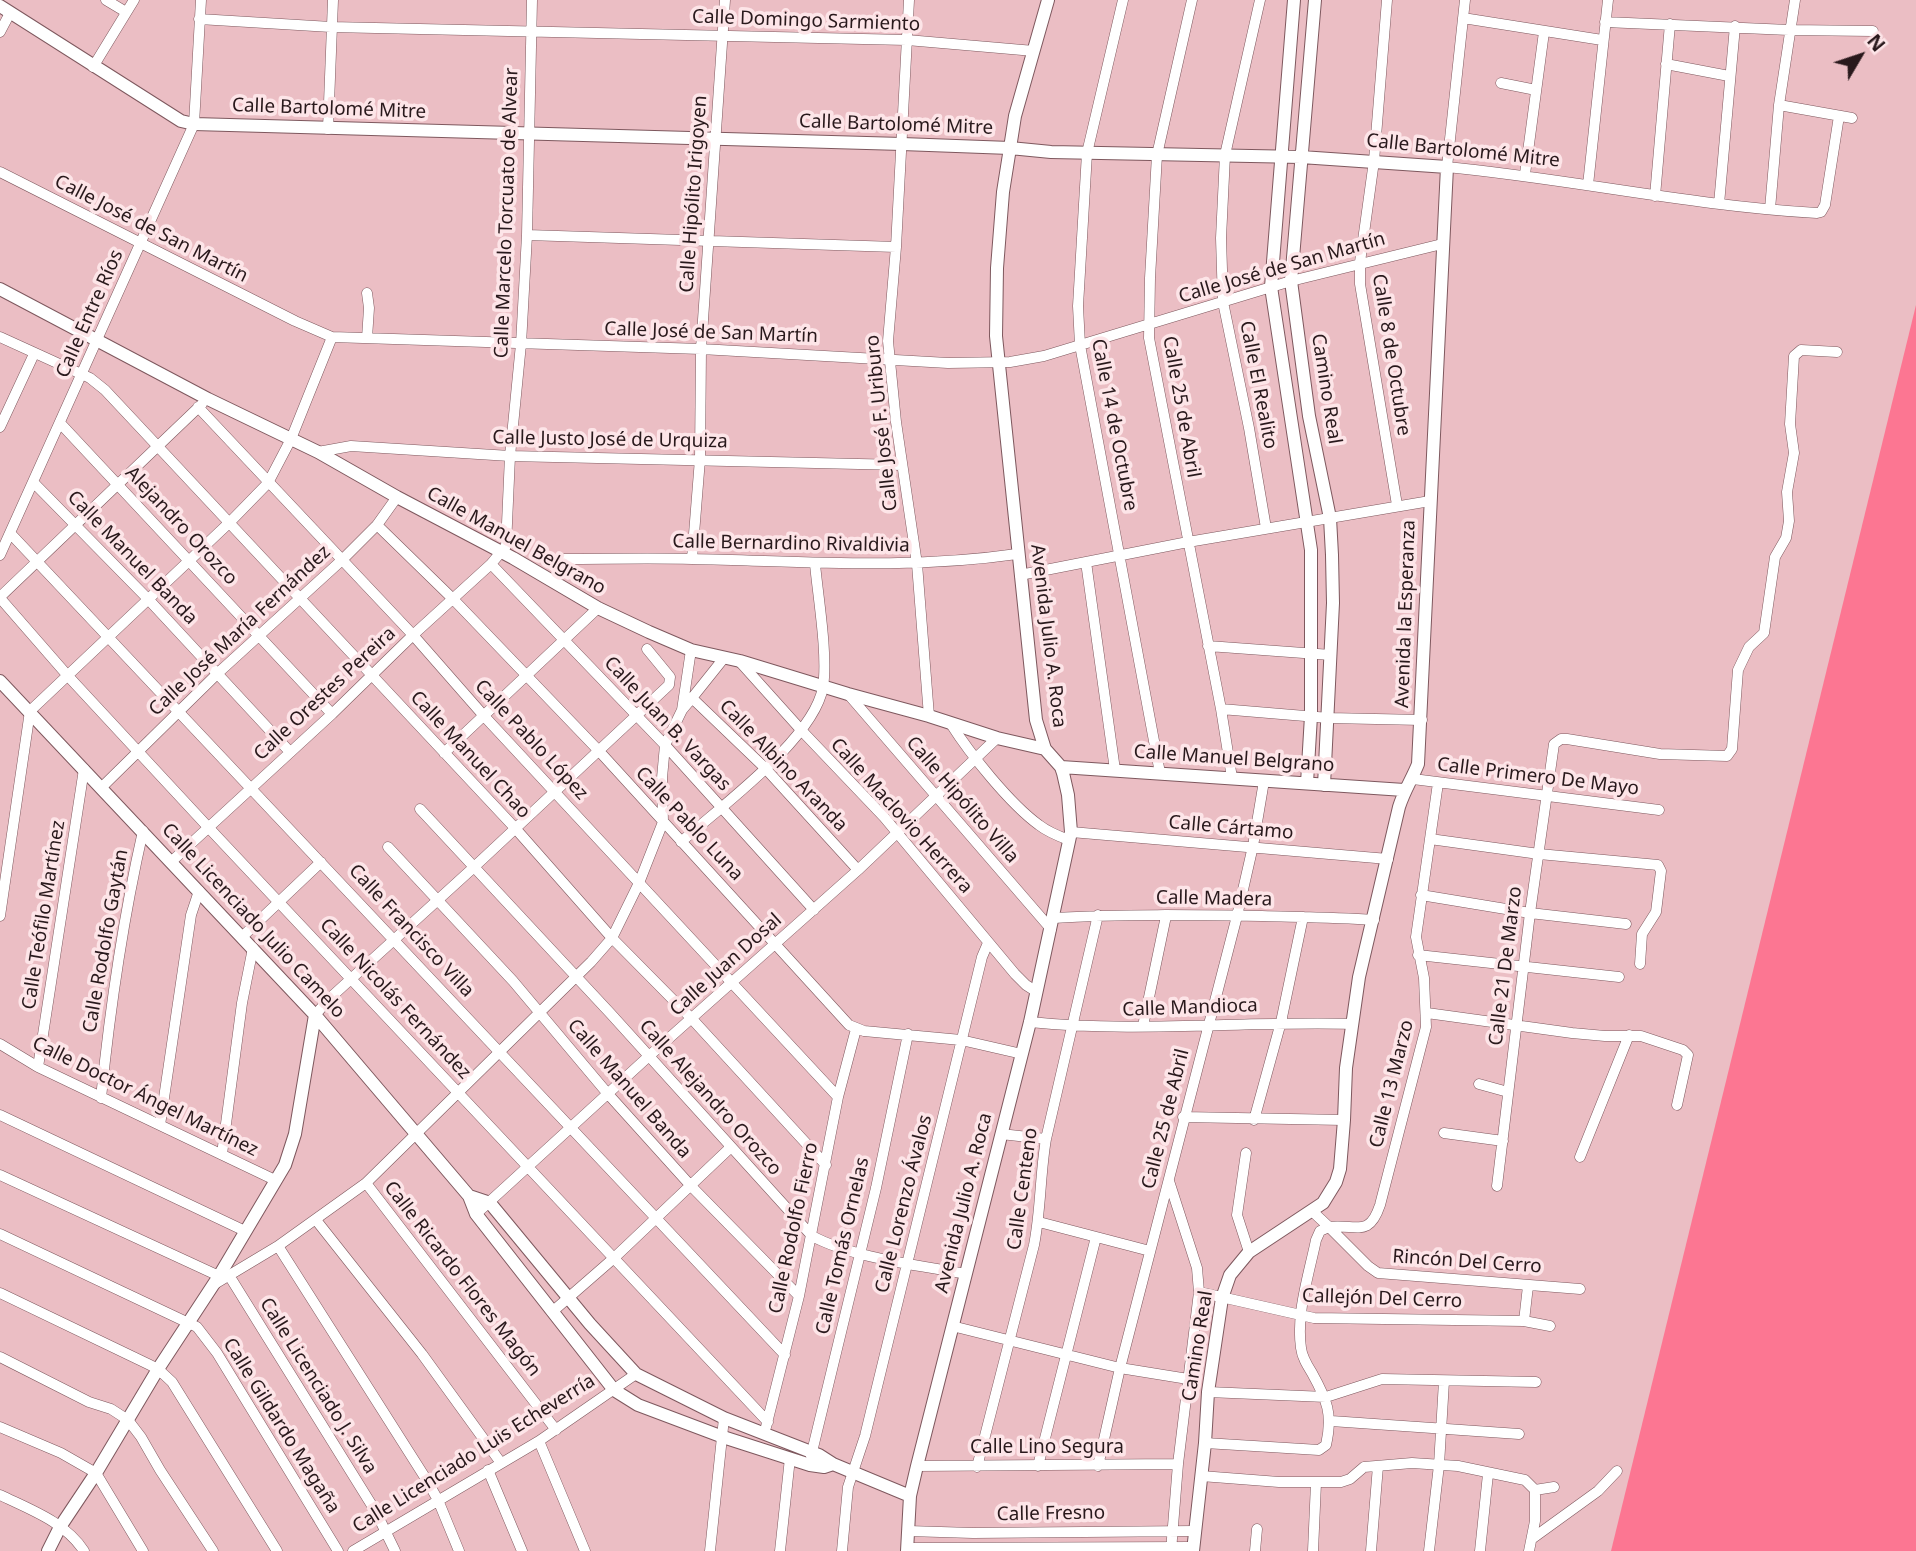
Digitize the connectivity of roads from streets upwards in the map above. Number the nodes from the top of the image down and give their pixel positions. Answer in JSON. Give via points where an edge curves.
{"nodes":[{"id":1,"x":106,"y":0,"type":"edge"},
{"id":2,"x":134,"y":0,"type":"edge"},
{"id":3,"x":201,"y":0,"type":"edge"},
{"id":4,"x":333,"y":0,"type":"edge"},
{"id":5,"x":532,"y":0,"type":"edge"},
{"id":6,"x":725,"y":0,"type":"edge"},
{"id":7,"x":909,"y":0,"type":"edge"},
{"id":8,"x":1048,"y":0,"type":"edge"},
{"id":9,"x":1123,"y":0,"type":"edge"},
{"id":10,"x":1192,"y":0,"type":"edge"},
{"id":11,"x":1260,"y":0,"type":"edge"},
{"id":12,"x":1294,"y":0,"type":"edge"},
{"id":13,"x":1315,"y":0,"type":"edge"},
{"id":14,"x":1387,"y":0,"type":"edge"},
{"id":15,"x":1465,"y":0,"type":"edge"},
{"id":16,"x":1608,"y":0,"type":"edge"},
{"id":17,"x":1795,"y":0,"type":"edge"},
{"id":18,"x":5,"y":10,"type":"edge"},
{"id":19,"x":126,"y":12,"type":"junction"},
{"id":20,"x":1463,"y":18,"type":"junction"},
{"id":21,"x":199,"y":19,"type":"junction"},
{"id":22,"x":1605,"y":22,"type":"junction"},
{"id":23,"x":1670,"y":24,"type":"junction"},
{"id":24,"x":331,"y":26,"type":"junction"},
{"id":25,"x":1735,"y":26,"type":"junction"},
{"id":26,"x":530,"y":30,"type":"junction"},
{"id":27,"x":1789,"y":30,"type":"junction"},
{"id":28,"x":1873,"y":30,"type":"dead end"},
{"id":29,"x":0,"y":32,"type":"edge"},
{"id":30,"x":1545,"y":32,"type":"junction"},
{"id":31,"x":723,"y":36,"type":"junction"},
{"id":32,"x":907,"y":40,"type":"junction"},
{"id":33,"x":1602,"y":40,"type":"junction"},
{"id":34,"x":1034,"y":51,"type":"junction"},
{"id":35,"x":1666,"y":64,"type":"junction"},
{"id":36,"x":93,"y":67,"type":"junction"},
{"id":37,"x":1729,"y":76,"type":"junction"},
{"id":38,"x":1501,"y":83,"type":"dead end"},
{"id":39,"x":1536,"y":90,"type":"junction"},
{"id":40,"x":1779,"y":105,"type":"junction"},
{"id":41,"x":1839,"y":116,"type":"junction"},
{"id":42,"x":1852,"y":118,"type":"dead end"},
{"id":43,"x":194,"y":124,"type":"junction"},
{"id":44,"x":328,"y":129,"type":"junction"},
{"id":45,"x":529,"y":134,"type":"junction"},
{"id":46,"x":715,"y":138,"type":"junction"},
{"id":47,"x":902,"y":144,"type":"junction"},
{"id":48,"x":1010,"y":148,"type":"junction"},
{"id":49,"x":1087,"y":153,"type":"junction"},
{"id":50,"x":1157,"y":155,"type":"junction"},
{"id":51,"x":1225,"y":155,"type":"junction"},
{"id":52,"x":1282,"y":157,"type":"junction"},
{"id":53,"x":1301,"y":157,"type":"junction"},
{"id":54,"x":1374,"y":161,"type":"junction"},
{"id":55,"x":1447,"y":167,"type":"junction"},
{"id":56,"x":0,"y":172,"type":"edge"},
{"id":57,"x":1525,"y":174,"type":"junction"},
{"id":58,"x":1588,"y":184,"type":"junction"},
{"id":59,"x":1655,"y":196,"type":"junction"},
{"id":60,"x":1718,"y":204,"type":"junction"},
{"id":61,"x":1770,"y":209,"type":"junction"},
{"id":62,"x":527,"y":235,"type":"junction"},
{"id":63,"x":710,"y":241,"type":"junction"},
{"id":64,"x":141,"y":244,"type":"junction"},
{"id":65,"x":1442,"y":244,"type":"junction"},
{"id":66,"x":897,"y":247,"type":"junction"},
{"id":67,"x":1360,"y":262,"type":"junction"},
{"id":68,"x":1291,"y":281,"type":"junction"},
{"id":69,"x":1271,"y":287,"type":"junction"},
{"id":70,"x":0,"y":289,"type":"edge"},
{"id":71,"x":367,"y":293,"type":"dead end"},
{"id":72,"x":1223,"y":302,"type":"junction"},
{"id":73,"x":1149,"y":324,"type":"junction"},
{"id":74,"x":0,"y":337,"type":"edge"},
{"id":75,"x":332,"y":337,"type":"junction"},
{"id":76,"x":367,"y":338,"type":"junction"},
{"id":77,"x":97,"y":339,"type":"junction"},
{"id":78,"x":522,"y":344,"type":"junction"},
{"id":79,"x":1080,"y":345,"type":"junction"},
{"id":80,"x":701,"y":349,"type":"junction"},
{"id":81,"x":1837,"y":352,"type":"dead end"},
{"id":82,"x":34,"y":354,"type":"junction"},
{"id":83,"x":889,"y":359,"type":"junction"},
{"id":84,"x":998,"y":362,"type":"junction"},
{"id":85,"x":83,"y":375,"type":"junction"},
{"id":86,"x":203,"y":403,"type":"junction"},
{"id":87,"x":60,"y":423,"type":"junction"},
{"id":88,"x":0,"y":427,"type":"edge"},
{"id":89,"x":291,"y":439,"type":"junction"},
{"id":90,"x":157,"y":446,"type":"junction"},
{"id":91,"x":318,"y":452,"type":"junction"},
{"id":92,"x":510,"y":456,"type":"junction"},
{"id":93,"x":700,"y":458,"type":"junction"},
{"id":94,"x":902,"y":465,"type":"junction"},
{"id":95,"x":33,"y":482,"type":"junction"},
{"id":96,"x":118,"y":483,"type":"junction"},
{"id":97,"x":268,"y":483,"type":"junction"},
{"id":98,"x":397,"y":497,"type":"junction"},
{"id":99,"x":1430,"y":501,"type":"junction"},
{"id":100,"x":1397,"y":505,"type":"junction"},
{"id":101,"x":1329,"y":518,"type":"junction"},
{"id":102,"x":1307,"y":520,"type":"junction"},
{"id":103,"x":230,"y":522,"type":"junction"},
{"id":104,"x":75,"y":524,"type":"junction"},
{"id":105,"x":377,"y":525,"type":"junction"},
{"id":106,"x":1266,"y":528,"type":"junction"},
{"id":107,"x":10,"y":533,"type":"junction"},
{"id":108,"x":1188,"y":542,"type":"junction"},
{"id":109,"x":502,"y":552,"type":"junction"},
{"id":110,"x":1017,"y":554,"type":"junction"},
{"id":111,"x":0,"y":555,"type":"edge"},
{"id":112,"x":1121,"y":555,"type":"junction"},
{"id":113,"x":189,"y":559,"type":"junction"},
{"id":114,"x":342,"y":559,"type":"junction"},
{"id":115,"x":563,"y":559,"type":"dead end"},
{"id":116,"x":692,"y":559,"type":"junction"},
{"id":117,"x":36,"y":561,"type":"junction"},
{"id":118,"x":1086,"y":562,"type":"junction"},
{"id":119,"x":491,"y":564,"type":"junction"},
{"id":120,"x":815,"y":564,"type":"junction"},
{"id":121,"x":917,"y":564,"type":"junction"},
{"id":122,"x":1020,"y":575,"type":"junction"},
{"id":123,"x":0,"y":597,"type":"edge"},
{"id":124,"x":300,"y":598,"type":"junction"},
{"id":125,"x":453,"y":598,"type":"junction"},
{"id":126,"x":148,"y":599,"type":"junction"},
{"id":127,"x":598,"y":608,"type":"junction"},
{"id":128,"x":412,"y":635,"type":"junction"},
{"id":129,"x":109,"y":637,"type":"junction"},
{"id":130,"x":259,"y":637,"type":"junction"},
{"id":131,"x":566,"y":640,"type":"junction"},
{"id":132,"x":1208,"y":646,"type":"junction"},
{"id":133,"x":647,"y":649,"type":"dead end"},
{"id":134,"x":691,"y":650,"type":"junction"},
{"id":135,"x":1312,"y":653,"type":"junction"},
{"id":136,"x":1331,"y":655,"type":"junction"},
{"id":137,"x":724,"y":658,"type":"junction"},
{"id":138,"x":740,"y":661,"type":"junction"},
{"id":139,"x":218,"y":673,"type":"junction"},
{"id":140,"x":373,"y":675,"type":"junction"},
{"id":141,"x":68,"y":676,"type":"junction"},
{"id":142,"x":527,"y":676,"type":"junction"},
{"id":143,"x":0,"y":681,"type":"edge"},
{"id":144,"x":823,"y":686,"type":"junction"},
{"id":145,"x":848,"y":694,"type":"junction"},
{"id":146,"x":692,"y":698,"type":"junction"},
{"id":147,"x":1221,"y":709,"type":"junction"},
{"id":148,"x":682,"y":710,"type":"junction"},
{"id":149,"x":30,"y":711,"type":"junction"},
{"id":150,"x":177,"y":712,"type":"junction"},
{"id":151,"x":332,"y":714,"type":"junction"},
{"id":152,"x":484,"y":716,"type":"junction"},
{"id":153,"x":929,"y":716,"type":"junction"},
{"id":154,"x":1311,"y":716,"type":"junction"},
{"id":155,"x":637,"y":717,"type":"junction"},
{"id":156,"x":1329,"y":718,"type":"junction"},
{"id":157,"x":1422,"y":720,"type":"junction"},
{"id":158,"x":951,"y":724,"type":"junction"},
{"id":159,"x":802,"y":731,"type":"junction"},
{"id":160,"x":997,"y":738,"type":"junction"},
{"id":161,"x":665,"y":745,"type":"junction"},
{"id":162,"x":1045,"y":749,"type":"junction"},
{"id":163,"x":138,"y":751,"type":"junction"},
{"id":164,"x":599,"y":751,"type":"junction"},
{"id":165,"x":290,"y":752,"type":"junction"},
{"id":166,"x":444,"y":753,"type":"junction"},
{"id":167,"x":975,"y":757,"type":"junction"},
{"id":168,"x":1061,"y":766,"type":"junction"},
{"id":169,"x":765,"y":768,"type":"junction"},
{"id":170,"x":84,"y":769,"type":"junction"},
{"id":171,"x":1115,"y":769,"type":"junction"},
{"id":172,"x":1160,"y":773,"type":"junction"},
{"id":173,"x":1232,"y":778,"type":"junction"},
{"id":174,"x":1413,"y":779,"type":"junction"},
{"id":175,"x":1264,"y":781,"type":"junction"},
{"id":176,"x":1307,"y":783,"type":"junction"},
{"id":177,"x":1438,"y":783,"type":"junction"},
{"id":178,"x":1324,"y":785,"type":"junction"},
{"id":179,"x":102,"y":787,"type":"junction"},
{"id":180,"x":250,"y":788,"type":"junction"},
{"id":181,"x":555,"y":790,"type":"junction"},
{"id":182,"x":1404,"y":790,"type":"junction"},
{"id":183,"x":936,"y":795,"type":"junction"},
{"id":184,"x":1547,"y":795,"type":"junction"},
{"id":185,"x":720,"y":807,"type":"junction"},
{"id":186,"x":420,"y":809,"type":"dead end"},
{"id":187,"x":1659,"y":810,"type":"dead end"},
{"id":188,"x":663,"y":822,"type":"junction"},
{"id":189,"x":208,"y":827,"type":"junction"},
{"id":190,"x":515,"y":828,"type":"junction"},
{"id":191,"x":143,"y":831,"type":"junction"},
{"id":192,"x":898,"y":833,"type":"junction"},
{"id":193,"x":1070,"y":836,"type":"junction"},
{"id":194,"x":1430,"y":839,"type":"junction"},
{"id":195,"x":681,"y":842,"type":"junction"},
{"id":196,"x":1253,"y":846,"type":"junction"},
{"id":197,"x":388,"y":847,"type":"dead end"},
{"id":198,"x":1539,"y":854,"type":"junction"},
{"id":199,"x":1388,"y":859,"type":"junction"},
{"id":200,"x":172,"y":861,"type":"junction"},
{"id":201,"x":321,"y":862,"type":"junction"},
{"id":202,"x":473,"y":868,"type":"junction"},
{"id":203,"x":858,"y":870,"type":"junction"},
{"id":204,"x":639,"y":883,"type":"junction"},
{"id":205,"x":199,"y":891,"type":"junction"},
{"id":206,"x":1420,"y":895,"type":"junction"},
{"id":207,"x":437,"y":901,"type":"junction"},
{"id":208,"x":280,"y":902,"type":"junction"},
{"id":209,"x":814,"y":911,"type":"junction"},
{"id":210,"x":1530,"y":913,"type":"junction"},
{"id":211,"x":1098,"y":915,"type":"junction"},
{"id":212,"x":0,"y":916,"type":"edge"},
{"id":213,"x":1166,"y":916,"type":"junction"},
{"id":214,"x":1237,"y":916,"type":"junction"},
{"id":215,"x":1303,"y":917,"type":"junction"},
{"id":216,"x":1374,"y":920,"type":"junction"},
{"id":217,"x":1052,"y":924,"type":"junction"},
{"id":218,"x":1626,"y":924,"type":"dead end"},
{"id":219,"x":243,"y":936,"type":"junction"},
{"id":220,"x":394,"y":938,"type":"junction"},
{"id":221,"x":612,"y":938,"type":"junction"},
{"id":222,"x":776,"y":943,"type":"junction"},
{"id":223,"x":988,"y":943,"type":"junction"},
{"id":224,"x":253,"y":948,"type":"junction"},
{"id":225,"x":1418,"y":955,"type":"junction"},
{"id":226,"x":1640,"y":964,"type":"dead end"},
{"id":227,"x":1524,"y":965,"type":"junction"},
{"id":228,"x":575,"y":976,"type":"junction"},
{"id":229,"x":1619,"y":977,"type":"dead end"},
{"id":230,"x":351,"y":978,"type":"junction"},
{"id":231,"x":731,"y":983,"type":"junction"},
{"id":232,"x":1037,"y":992,"type":"junction"},
{"id":233,"x":539,"y":1012,"type":"junction"},
{"id":234,"x":1427,"y":1013,"type":"junction"},
{"id":235,"x":315,"y":1015,"type":"junction"},
{"id":236,"x":692,"y":1019,"type":"junction"},
{"id":237,"x":1281,"y":1022,"type":"junction"},
{"id":238,"x":1030,"y":1023,"type":"junction"},
{"id":239,"x":1351,"y":1024,"type":"junction"},
{"id":240,"x":1517,"y":1024,"type":"junction"},
{"id":241,"x":1072,"y":1027,"type":"junction"},
{"id":242,"x":1143,"y":1027,"type":"junction"},
{"id":243,"x":1208,"y":1027,"type":"junction"},
{"id":244,"x":856,"y":1029,"type":"junction"},
{"id":245,"x":908,"y":1034,"type":"junction"},
{"id":246,"x":1629,"y":1035,"type":"junction"},
{"id":247,"x":961,"y":1040,"type":"junction"},
{"id":248,"x":0,"y":1044,"type":"edge"},
{"id":249,"x":499,"y":1052,"type":"junction"},
{"id":250,"x":1021,"y":1054,"type":"junction"},
{"id":251,"x":649,"y":1056,"type":"junction"},
{"id":252,"x":38,"y":1067,"type":"junction"},
{"id":253,"x":1479,"y":1084,"type":"dead end"},
{"id":254,"x":458,"y":1092,"type":"junction"},
{"id":255,"x":1508,"y":1092,"type":"junction"},
{"id":256,"x":608,"y":1094,"type":"junction"},
{"id":257,"x":838,"y":1097,"type":"junction"},
{"id":258,"x":101,"y":1098,"type":"junction"},
{"id":259,"x":1677,"y":1105,"type":"dead end"},
{"id":260,"x":0,"y":1115,"type":"edge"},
{"id":261,"x":1184,"y":1117,"type":"junction"},
{"id":262,"x":1254,"y":1119,"type":"junction"},
{"id":263,"x":1344,"y":1120,"type":"junction"},
{"id":264,"x":160,"y":1125,"type":"junction"},
{"id":265,"x":571,"y":1127,"type":"junction"},
{"id":266,"x":1444,"y":1133,"type":"dead end"},
{"id":267,"x":1001,"y":1134,"type":"junction"},
{"id":268,"x":415,"y":1135,"type":"junction"},
{"id":269,"x":1046,"y":1139,"type":"junction"},
{"id":270,"x":1503,"y":1141,"type":"junction"},
{"id":271,"x":731,"y":1147,"type":"junction"},
{"id":272,"x":1246,"y":1153,"type":"dead end"},
{"id":273,"x":222,"y":1154,"type":"junction"},
{"id":274,"x":1580,"y":1157,"type":"dead end"},
{"id":275,"x":826,"y":1165,"type":"junction"},
{"id":276,"x":528,"y":1167,"type":"junction"},
{"id":277,"x":0,"y":1175,"type":"edge"},
{"id":278,"x":275,"y":1180,"type":"junction"},
{"id":279,"x":1168,"y":1181,"type":"junction"},
{"id":280,"x":366,"y":1183,"type":"junction"},
{"id":281,"x":691,"y":1186,"type":"junction"},
{"id":282,"x":1497,"y":1186,"type":"dead end"},
{"id":283,"x":468,"y":1196,"type":"junction"},
{"id":284,"x":489,"y":1203,"type":"junction"},
{"id":285,"x":1312,"y":1211,"type":"junction"},
{"id":286,"x":476,"y":1214,"type":"junction"},
{"id":287,"x":654,"y":1218,"type":"junction"},
{"id":288,"x":316,"y":1220,"type":"junction"},
{"id":289,"x":1039,"y":1222,"type":"junction"},
{"id":290,"x":1329,"y":1227,"type":"junction"},
{"id":291,"x":245,"y":1231,"type":"junction"},
{"id":292,"x":0,"y":1234,"type":"edge"},
{"id":293,"x":812,"y":1236,"type":"junction"},
{"id":294,"x":1096,"y":1237,"type":"junction"},
{"id":295,"x":278,"y":1246,"type":"junction"},
{"id":296,"x":1150,"y":1251,"type":"junction"},
{"id":297,"x":859,"y":1252,"type":"junction"},
{"id":298,"x":1249,"y":1252,"type":"junction"},
{"id":299,"x":614,"y":1258,"type":"junction"},
{"id":300,"x":909,"y":1262,"type":"junction"},
{"id":301,"x":965,"y":1274,"type":"junction"},
{"id":302,"x":220,"y":1280,"type":"junction"},
{"id":303,"x":1528,"y":1286,"type":"junction"},
{"id":304,"x":1580,"y":1289,"type":"dead end"},
{"id":305,"x":1199,"y":1292,"type":"junction"},
{"id":306,"x":0,"y":1293,"type":"edge"},
{"id":307,"x":799,"y":1296,"type":"junction"},
{"id":308,"x":569,"y":1298,"type":"junction"},
{"id":309,"x":1223,"y":1298,"type":"junction"},
{"id":310,"x":552,"y":1311,"type":"junction"},
{"id":311,"x":1301,"y":1316,"type":"junction"},
{"id":312,"x":1524,"y":1321,"type":"junction"},
{"id":313,"x":188,"y":1322,"type":"junction"},
{"id":314,"x":952,"y":1326,"type":"junction"},
{"id":315,"x":1550,"y":1326,"type":"dead end"},
{"id":316,"x":1009,"y":1341,"type":"junction"},
{"id":317,"x":1065,"y":1354,"type":"junction"},
{"id":318,"x":785,"y":1355,"type":"junction"},
{"id":319,"x":0,"y":1357,"type":"edge"},
{"id":320,"x":1120,"y":1367,"type":"junction"},
{"id":321,"x":158,"y":1369,"type":"junction"},
{"id":322,"x":636,"y":1374,"type":"junction"},
{"id":323,"x":1188,"y":1379,"type":"junction"},
{"id":324,"x":1444,"y":1381,"type":"junction"},
{"id":325,"x":1536,"y":1382,"type":"dead end"},
{"id":326,"x":614,"y":1390,"type":"junction"},
{"id":327,"x":1208,"y":1392,"type":"junction"},
{"id":328,"x":1326,"y":1397,"type":"junction"},
{"id":329,"x":724,"y":1418,"type":"junction"},
{"id":330,"x":128,"y":1420,"type":"junction"},
{"id":331,"x":1331,"y":1421,"type":"junction"},
{"id":332,"x":0,"y":1427,"type":"edge"},
{"id":333,"x":766,"y":1428,"type":"junction"},
{"id":334,"x":1440,"y":1428,"type":"junction"},
{"id":335,"x":556,"y":1430,"type":"junction"},
{"id":336,"x":1519,"y":1434,"type":"dead end"},
{"id":337,"x":723,"y":1437,"type":"junction"},
{"id":338,"x":539,"y":1441,"type":"junction"},
{"id":339,"x":1205,"y":1443,"type":"junction"},
{"id":340,"x":790,"y":1458,"type":"junction"},
{"id":341,"x":810,"y":1458,"type":"junction"},
{"id":342,"x":501,"y":1463,"type":"junction"},
{"id":343,"x":1178,"y":1464,"type":"junction"},
{"id":344,"x":1439,"y":1465,"type":"junction"},
{"id":345,"x":917,"y":1466,"type":"junction"},
{"id":346,"x":1038,"y":1466,"type":"junction"},
{"id":347,"x":1098,"y":1466,"type":"junction"},
{"id":348,"x":1378,"y":1466,"type":"junction"},
{"id":349,"x":977,"y":1467,"type":"junction"},
{"id":350,"x":488,"y":1470,"type":"junction"},
{"id":351,"x":1617,"y":1471,"type":"dead end"},
{"id":352,"x":96,"y":1473,"type":"junction"},
{"id":353,"x":853,"y":1473,"type":"junction"},
{"id":354,"x":1488,"y":1474,"type":"junction"},
{"id":355,"x":1201,"y":1476,"type":"junction"},
{"id":356,"x":1316,"y":1483,"type":"junction"},
{"id":357,"x":1554,"y":1487,"type":"dead end"},
{"id":358,"x":1535,"y":1490,"type":"junction"},
{"id":359,"x":0,"y":1495,"type":"edge"},
{"id":360,"x":910,"y":1496,"type":"junction"},
{"id":361,"x":438,"y":1500,"type":"junction"},
{"id":362,"x":60,"y":1527,"type":"junction"},
{"id":363,"x":1257,"y":1529,"type":"dead end"},
{"id":364,"x":908,"y":1531,"type":"junction"},
{"id":365,"x":1172,"y":1531,"type":"junction"},
{"id":366,"x":1195,"y":1531,"type":"junction"},
{"id":367,"x":387,"y":1532,"type":"junction"},
{"id":368,"x":1030,"y":1532,"type":"junction"},
{"id":369,"x":1533,"y":1538,"type":"junction"},
{"id":370,"x":970,"y":1549,"type":"edge"},
{"id":371,"x":1030,"y":1549,"type":"edge"},
{"id":372,"x":1099,"y":1549,"type":"edge"},
{"id":373,"x":1193,"y":1549,"type":"edge"},
{"id":374,"x":907,"y":1550,"type":"edge"},
{"id":375,"x":1171,"y":1550,"type":"edge"},
{"id":376,"x":48,"y":1551,"type":"edge"},
{"id":377,"x":84,"y":1551,"type":"edge"},
{"id":378,"x":143,"y":1551,"type":"edge"},
{"id":379,"x":213,"y":1551,"type":"edge"},
{"id":380,"x":277,"y":1551,"type":"edge"},
{"id":381,"x":338,"y":1551,"type":"edge"},
{"id":382,"x":353,"y":1551,"type":"edge"},
{"id":383,"x":395,"y":1551,"type":"edge"},
{"id":384,"x":459,"y":1551,"type":"edge"},
{"id":385,"x":522,"y":1551,"type":"edge"},
{"id":386,"x":585,"y":1551,"type":"edge"},
{"id":387,"x":710,"y":1551,"type":"edge"},
{"id":388,"x":780,"y":1551,"type":"edge"},
{"id":389,"x":842,"y":1551,"type":"edge"},
{"id":390,"x":1255,"y":1551,"type":"edge"},
{"id":391,"x":1313,"y":1551,"type":"edge"},
{"id":392,"x":1371,"y":1551,"type":"edge"},
{"id":393,"x":1429,"y":1551,"type":"edge"},
{"id":394,"x":1480,"y":1551,"type":"edge"},
{"id":395,"x":1529,"y":1551,"type":"edge"}],
"edges":[{"from":1,"to":19,"type":"street"},
{"from":2,"to":19,"type":"street"},
{"from":3,"to":21,"type":"street","name":"Calle Entre Ríos"},
{"from":4,"to":24,"type":"street"},
{"from":5,"to":26,"type":"street","name":"Calle Marcelo Torcuato de Alvear"},
{"from":6,"to":31,"type":"street","name":"Calle Hipólito Irigoyen"},
{"from":7,"to":32,"type":"street","name":"Calle José F. Uriburo"},
{"from":8,"to":34,"type":"street","name":"Avenida Julio A. Roca"},
{"from":9,"to":49,"type":"street","name":"Calle 14 de Octubre"},
{"from":10,"to":50,"type":"street","name":"Calle 25 de Abril"},
{"from":11,"to":51,"type":"street","name":"Calle El Realito"},
{"from":12,"to":52,"type":"street","name":"Camino Real"},
{"from":13,"to":53,"type":"street","name":"Camino Real"},
{"from":14,"to":54,"type":"street","name":"Calle 8 de Octubre"},
{"from":15,"to":20,"type":"street","name":"Avenida la Esperanza"},
{"from":16,"to":22,"type":"street"},
{"from":17,"to":27,"type":"street"},
{"from":18,"to":29,"type":"street"},
{"from":18,"to":36,"type":"street","name":"Calle Bartolomé Mitre"},
{"from":19,"to":36,"type":"street"},
{"from":20,"to":30,"type":"street"},
{"from":20,"to":55,"type":"street","name":"Avenida la Esperanza"},
{"from":21,"to":24,"type":"street","name":"Calle Domingo Sarmiento"},
{"from":21,"to":43,"type":"street","name":"Calle Entre Ríos"},
{"from":22,"to":23,"type":"street"},
{"from":22,"to":33,"type":"street"},
{"from":23,"to":25,"type":"street"},
{"from":23,"to":35,"type":"street"},
{"from":24,"to":26,"type":"street","name":"Calle Domingo Sarmiento"},
{"from":24,"to":44,"type":"street"},
{"from":25,"to":27,"type":"street"},
{"from":25,"to":37,"type":"street"},
{"from":26,"to":31,"type":"street","name":"Calle Domingo Sarmiento"},
{"from":26,"to":45,"type":"street","name":"Calle Marcelo Torcuato de Alvear"},
{"from":27,"to":28,"type":"street"},
{"from":27,"to":40,"type":"street"},
{"from":30,"to":33,"type":"street"},
{"from":30,"to":39,"type":"street"},
{"from":31,"to":32,"type":"street","name":"Calle Domingo Sarmiento"},
{"from":31,"to":46,"type":"street","name":"Calle Hipólito Irigoyen"},
{"from":32,"to":34,"type":"street","name":"Calle Domingo Sarmiento"},
{"from":32,"to":47,"type":"street","name":"Calle José F. Uriburo"},
{"from":33,"to":58,"type":"street"},
{"from":34,"to":48,"type":"street","name":"Avenida Julio A. Roca"},
{"from":35,"to":37,"type":"street"},
{"from":35,"to":59,"type":"street"},
{"from":36,"to":43,"type":"street","name":"Calle Bartolomé Mitre","via":[[180,121]]},
{"from":37,"to":60,"type":"street"},
{"from":38,"to":39,"type":"street"},
{"from":39,"to":57,"type":"street"},
{"from":40,"to":41,"type":"street"},
{"from":40,"to":61,"type":"street"},
{"from":41,"to":42,"type":"street"},
{"from":41,"to":61,"type":"street","name":"Calle Bartolomé Mitre","via":[[1821,212]]},
{"from":43,"to":44,"type":"street","name":"Calle Bartolomé Mitre"},
{"from":43,"to":64,"type":"street","name":"Calle Entre Ríos"},
{"from":44,"to":45,"type":"street","name":"Calle Bartolomé Mitre"},
{"from":45,"to":46,"type":"street","name":"Calle Bartolomé Mitre"},
{"from":45,"to":62,"type":"street","name":"Calle Marcelo Torcuato de Alvear"},
{"from":46,"to":47,"type":"street","name":"Calle Bartolomé Mitre"},
{"from":46,"to":63,"type":"street","name":"Calle Hipólito Irigoyen"},
{"from":47,"to":48,"type":"street","name":"Calle Bartolomé Mitre"},
{"from":47,"to":66,"type":"street","name":"Calle José F. Uriburo"},
{"from":48,"to":49,"type":"street","name":"Calle Bartolomé Mitre"},
{"from":48,"to":84,"type":"street","name":"Avenida Julio A. Roca","via":[[997,268]]},
{"from":49,"to":50,"type":"street","name":"Calle Bartolomé Mitre"},
{"from":49,"to":79,"type":"street","name":"Calle 14 de Octubre"},
{"from":50,"to":51,"type":"street","name":"Calle Bartolomé Mitre"},
{"from":50,"to":73,"type":"street","name":"Calle 25 de Abril"},
{"from":51,"to":52,"type":"street","name":"Calle Bartolomé Mitre"},
{"from":51,"to":72,"type":"street","name":"Calle El Realito"},
{"from":52,"to":53,"type":"street","name":"Calle Bartolomé Mitre"},
{"from":52,"to":69,"type":"street","name":"Camino Real"},
{"from":53,"to":54,"type":"street","name":"Calle Bartolomé Mitre"},
{"from":53,"to":68,"type":"street","name":"Camino Real"},
{"from":54,"to":55,"type":"street","name":"Calle Bartolomé Mitre"},
{"from":54,"to":67,"type":"street","name":"Calle 8 de Octubre"},
{"from":55,"to":57,"type":"street","name":"Calle Bartolomé Mitre"},
{"from":55,"to":65,"type":"street","name":"Avenida la Esperanza"},
{"from":56,"to":64,"type":"street","name":"Calle José de San Martín"},
{"from":57,"to":58,"type":"street","name":"Calle Bartolomé Mitre"},
{"from":58,"to":59,"type":"street","name":"Calle Bartolomé Mitre"},
{"from":59,"to":60,"type":"street","name":"Calle Bartolomé Mitre"},
{"from":60,"to":61,"type":"street","name":"Calle Bartolomé Mitre"},
{"from":62,"to":63,"type":"street"},
{"from":62,"to":78,"type":"street","name":"Calle Marcelo Torcuato de Alvear"},
{"from":63,"to":66,"type":"street"},
{"from":63,"to":80,"type":"street","name":"Calle Hipólito Irigoyen"},
{"from":64,"to":75,"type":"street","name":"Calle José de San Martín"},
{"from":64,"to":77,"type":"street","name":"Calle Entre Ríos"},
{"from":65,"to":67,"type":"street","name":"Calle José de San Martín"},
{"from":65,"to":99,"type":"street","name":"Avenida la Esperanza"},
{"from":66,"to":83,"type":"street","name":"Calle José F. Uriburo"},
{"from":67,"to":68,"type":"street","name":"Calle José de San Martín"},
{"from":67,"to":100,"type":"street","name":"Calle 8 de Octubre","via":[[1362,299]]},
{"from":68,"to":69,"type":"street","name":"Calle José de San Martín"},
{"from":68,"to":101,"type":"street","name":"Camino Real","via":[[1309,416]]},
{"from":69,"to":72,"type":"street","name":"Calle José de San Martín"},
{"from":69,"to":102,"type":"street","name":"Camino Real"},
{"from":70,"to":77,"type":"street","name":"Calle Manuel Belgrano"},
{"from":71,"to":76,"type":"street"},
{"from":72,"to":73,"type":"street","name":"Calle José de San Martín"},
{"from":72,"to":106,"type":"street","name":"Calle El Realito"},
{"from":73,"to":79,"type":"street","name":"Calle José de San Martín"},
{"from":73,"to":108,"type":"street","name":"Calle 25 de Abril"},
{"from":74,"to":82,"type":"street","name":"Calle Manuel Chao"},
{"from":75,"to":76,"type":"street","name":"Calle José de San Martín"},
{"from":75,"to":89,"type":"street"},
{"from":76,"to":78,"type":"street","name":"Calle José de San Martín"},
{"from":77,"to":85,"type":"street","name":"Calle Entre Ríos"},
{"from":77,"to":86,"type":"street","name":"Calle Manuel Belgrano"},
{"from":78,"to":80,"type":"street","name":"Calle José de San Martín"},
{"from":78,"to":92,"type":"street","name":"Calle Marcelo Torcuato de Alvear"},
{"from":79,"to":84,"type":"street","name":"Calle José de San Martín"},
{"from":79,"to":112,"type":"street","name":"Calle 14 de Octubre"},
{"from":80,"to":83,"type":"street","name":"Calle José de San Martín"},
{"from":80,"to":93,"type":"street","name":"Calle Hipólito Irigoyen"},
{"from":81,"to":184,"type":"street","name":"Calle 21 De Marzo","via":[[1801,350],[1794,356],[1789,521],[1775,557],[1764,633],[1749,647],[1738,670],[1732,749],[1727,756],[1714,757],[1660,754],[1561,739],[1554,744]]},
{"from":82,"to":85,"type":"street","name":"Calle Manuel Chao"},
{"from":82,"to":88,"type":"street"},
{"from":83,"to":84,"type":"street","name":"Calle José de San Martín"},
{"from":83,"to":94,"type":"street","name":"Calle José F. Uriburo"},
{"from":84,"to":110,"type":"street","name":"Avenida Julio A. Roca"},
{"from":85,"to":87,"type":"street","name":"Calle Entre Ríos"},
{"from":85,"to":90,"type":"street","name":"Calle Manuel Chao","via":[[105,390]]},
{"from":86,"to":89,"type":"street","name":"Calle Manuel Belgrano"},
{"from":86,"to":90,"type":"street"},
{"from":86,"to":97,"type":"street","name":"Calle Pablo López"},
{"from":87,"to":95,"type":"street","name":"Calle Entre Ríos"},
{"from":87,"to":96,"type":"street","name":"Alejandro Orozco"},
{"from":89,"to":91,"type":"street","name":"Calle Manuel Belgrano"},
{"from":89,"to":97,"type":"street"},
{"from":90,"to":96,"type":"street"},
{"from":90,"to":103,"type":"street","name":"Calle Manuel Chao"},
{"from":91,"to":92,"type":"street","name":"Calle Justo José de Urquiza","via":[[351,446]]},
{"from":91,"to":98,"type":"street","name":"Calle Manuel Belgrano"},
{"from":92,"to":93,"type":"street","name":"Calle Justo José de Urquiza"},
{"from":92,"to":109,"type":"street","name":"Calle Marcelo Torcuato de Alvear","via":[[507,540]]},
{"from":93,"to":94,"type":"street","name":"Calle Justo José de Urquiza"},
{"from":93,"to":116,"type":"street","name":"Calle Hipólito Irigoyen"},
{"from":94,"to":121,"type":"street","name":"Calle José F. Uriburo"},
{"from":95,"to":104,"type":"street","name":"Calle Manuel Banda"},
{"from":95,"to":107,"type":"street","name":"Calle Entre Ríos"},
{"from":96,"to":104,"type":"street"},
{"from":96,"to":113,"type":"street","name":"Alejandro Orozco"},
{"from":97,"to":103,"type":"street"},
{"from":97,"to":114,"type":"street","name":"Calle Pablo López"},
{"from":98,"to":105,"type":"street","name":"Calle José María Fernández"},
{"from":98,"to":109,"type":"street","name":"Calle Manuel Belgrano"},
{"from":99,"to":100,"type":"street"},
{"from":99,"to":157,"type":"street","name":"Avenida la Esperanza"},
{"from":100,"to":101,"type":"street"},
{"from":101,"to":102,"type":"street"},
{"from":101,"to":136,"type":"street","name":"Camino Real"},
{"from":102,"to":106,"type":"street"},
{"from":102,"to":135,"type":"street","name":"Camino Real"},
{"from":103,"to":113,"type":"street"},
{"from":103,"to":124,"type":"street","name":"Calle Manuel Chao"},
{"from":104,"to":117,"type":"street"},
{"from":104,"to":126,"type":"street","name":"Calle Manuel Banda"},
{"from":105,"to":114,"type":"street","name":"Calle José María Fernández"},
{"from":105,"to":125,"type":"street","name":"Calle Pablo Luna"},
{"from":106,"to":108,"type":"street"},
{"from":107,"to":111,"type":"street","name":"Calle Entre Ríos"},
{"from":107,"to":117,"type":"street","name":"Calle Francisco Villa"},
{"from":108,"to":112,"type":"street"},
{"from":108,"to":132,"type":"street","name":"Calle 25 de Abril"},
{"from":109,"to":119,"type":"street","name":"Calle Orestes Pereira"},
{"from":109,"to":127,"type":"street","name":"Calle Manuel Belgrano"},
{"from":110,"to":121,"type":"street","name":"Calle Bernardino Rivaldivia"},
{"from":110,"to":122,"type":"street","name":"Avenida Julio A. Roca"},
{"from":112,"to":118,"type":"street"},
{"from":112,"to":172,"type":"street","name":"Calle 14 de Octubre"},
{"from":113,"to":126,"type":"street"},
{"from":113,"to":130,"type":"street","name":"Alejandro Orozco"},
{"from":114,"to":124,"type":"street","name":"Calle José María Fernández"},
{"from":114,"to":128,"type":"street","name":"Calle Pablo López"},
{"from":115,"to":116,"type":"street","name":"Calle Bernardino Rivaldivia"},
{"from":116,"to":120,"type":"street","name":"Calle Bernardino Rivaldivia"},
{"from":117,"to":123,"type":"street"},
{"from":117,"to":129,"type":"street","name":"Calle Francisco Villa"},
{"from":118,"to":122,"type":"street"},
{"from":118,"to":171,"type":"street"},
{"from":119,"to":125,"type":"street","name":"Calle Orestes Pereira"},
{"from":119,"to":131,"type":"street","name":"Calle Juan B. Vargas"},
{"from":120,"to":121,"type":"street","name":"Calle Bernardino Rivaldivia"},
{"from":120,"to":144,"type":"street"},
{"from":121,"to":153,"type":"street","name":"Calle José F. Uriburo"},
{"from":122,"to":162,"type":"street","name":"Avenida Julio A. Roca","via":[[1036,720]]},
{"from":123,"to":141,"type":"street","name":"Calle Nicolás Fernández"},
{"from":124,"to":130,"type":"street","name":"Calle José María Fernández"},
{"from":124,"to":140,"type":"street","name":"Calle Manuel Chao"},
{"from":125,"to":128,"type":"street","name":"Calle Orestes Pereira"},
{"from":125,"to":142,"type":"street","name":"Calle Pablo Luna"},
{"from":126,"to":129,"type":"street"},
{"from":126,"to":139,"type":"street","name":"Calle Manuel Banda"},
{"from":127,"to":131,"type":"street"},
{"from":127,"to":134,"type":"street","name":"Calle Manuel Belgrano"},
{"from":128,"to":140,"type":"street","name":"Calle Orestes Pereira"},
{"from":128,"to":152,"type":"street","name":"Calle Pablo López"},
{"from":129,"to":141,"type":"street"},
{"from":129,"to":150,"type":"street","name":"Calle Francisco Villa"},
{"from":130,"to":139,"type":"street","name":"Calle José María Fernández"},
{"from":130,"to":151,"type":"street","name":"Alejandro Orozco"},
{"from":131,"to":142,"type":"street"},
{"from":131,"to":155,"type":"street","name":"Calle Juan B. Vargas"},
{"from":132,"to":135,"type":"street"},
{"from":132,"to":147,"type":"street","name":"Calle 25 de Abril"},
{"from":133,"to":155,"type":"street","via":[[670,679]]},
{"from":134,"to":137,"type":"street","name":"Calle Manuel Belgrano"},
{"from":134,"to":148,"type":"street"},
{"from":135,"to":136,"type":"street"},
{"from":135,"to":154,"type":"street","name":"Camino Real"},
{"from":136,"to":156,"type":"street","name":"Camino Real"},
{"from":137,"to":138,"type":"street","name":"Calle Manuel Belgrano"},
{"from":137,"to":146,"type":"street"},
{"from":138,"to":144,"type":"street","name":"Calle Manuel Belgrano"},
{"from":138,"to":159,"type":"street","name":"Calle Maclovio Herrera"},
{"from":139,"to":150,"type":"street","name":"Calle José María Fernández"},
{"from":139,"to":165,"type":"street","name":"Calle Manuel Banda"},
{"from":140,"to":151,"type":"street","name":"Calle Orestes Pereira"},
{"from":140,"to":166,"type":"street","name":"Calle Manuel Chao"},
{"from":141,"to":149,"type":"street"},
{"from":141,"to":163,"type":"street","name":"Calle Nicolás Fernández"},
{"from":142,"to":152,"type":"street"},
{"from":142,"to":164,"type":"street","name":"Calle Pablo Luna"},
{"from":143,"to":149,"type":"street","name":"Calle Licenciado Julio Camelo"},
{"from":144,"to":145,"type":"street","name":"Calle Manuel Belgrano"},
{"from":144,"to":159,"type":"street","via":[[816,710]]},
{"from":145,"to":153,"type":"street","name":"Calle Manuel Belgrano"},
{"from":145,"to":183,"type":"street","name":"Calle Hipólito Villa"},
{"from":146,"to":148,"type":"street","name":"Calle Albino Aranda"},
{"from":146,"to":169,"type":"street","name":"Calle Albino Aranda"},
{"from":147,"to":154,"type":"street"},
{"from":147,"to":173,"type":"street","name":"Calle 25 de Abril"},
{"from":148,"to":161,"type":"street"},
{"from":149,"to":170,"type":"street","name":"Calle Licenciado Julio Camelo"},
{"from":149,"to":212,"type":"street"},
{"from":150,"to":163,"type":"street","name":"Calle José María Fernández"},
{"from":150,"to":180,"type":"street","name":"Calle Francisco Villa"},
{"from":151,"to":165,"type":"street","name":"Calle Orestes Pereira"},
{"from":152,"to":166,"type":"street"},
{"from":152,"to":181,"type":"street","name":"Calle Pablo López"},
{"from":153,"to":158,"type":"street","name":"Calle Manuel Belgrano"},
{"from":154,"to":156,"type":"street"},
{"from":154,"to":176,"type":"street","name":"Camino Real"},
{"from":155,"to":161,"type":"street","name":"Calle Juan B. Vargas"},
{"from":155,"to":164,"type":"street"},
{"from":156,"to":157,"type":"street"},
{"from":156,"to":178,"type":"street","name":"Camino Real"},
{"from":157,"to":174,"type":"street","name":"Avenida la Esperanza"},
{"from":158,"to":160,"type":"street","name":"Calle Manuel Belgrano"},
{"from":158,"to":167,"type":"street"},
{"from":159,"to":169,"type":"street"},
{"from":159,"to":192,"type":"street","name":"Calle Maclovio Herrera"},
{"from":160,"to":162,"type":"street","name":"Calle Manuel Belgrano"},
{"from":160,"to":167,"type":"street","name":"Calle Juan Dosal"},
{"from":161,"to":185,"type":"street","name":"Calle Juan B. Vargas"},
{"from":161,"to":188,"type":"street"},
{"from":162,"to":168,"type":"street","name":"Avenida Julio A. Roca"},
{"from":163,"to":179,"type":"street","name":"Calle José María Fernández"},
{"from":163,"to":189,"type":"street","name":"Calle Nicolás Fernández"},
{"from":164,"to":181,"type":"street"},
{"from":164,"to":188,"type":"street","name":"Calle Pablo Luna"},
{"from":165,"to":180,"type":"street","name":"Calle Orestes Pereira"},
{"from":166,"to":190,"type":"street","name":"Calle Manuel Chao"},
{"from":167,"to":183,"type":"street","name":"Calle Juan Dosal"},
{"from":167,"to":193,"type":"street","via":[[1028,816],[1049,832]]},
{"from":168,"to":171,"type":"street","name":"Calle Manuel Belgrano"},
{"from":168,"to":193,"type":"street","name":"Avenida Julio A. Roca"},
{"from":169,"to":185,"type":"street"},
{"from":169,"to":203,"type":"street","name":"Calle Albino Aranda"},
{"from":170,"to":179,"type":"street","name":"Calle Licenciado Julio Camelo"},
{"from":170,"to":252,"type":"street","name":"Calle Teófilo Martínez"},
{"from":171,"to":172,"type":"street","name":"Calle Manuel Belgrano"},
{"from":172,"to":173,"type":"street","name":"Calle Manuel Belgrano"},
{"from":173,"to":175,"type":"street","name":"Calle Manuel Belgrano"},
{"from":174,"to":177,"type":"street","name":"Calle Primero De Mayo"},
{"from":174,"to":182,"type":"street","name":"Avenida la Esperanza"},
{"from":175,"to":176,"type":"street","name":"Calle Manuel Belgrano"},
{"from":175,"to":196,"type":"street","name":"Calle 25 de Abril"},
{"from":176,"to":178,"type":"street","name":"Calle Manuel Belgrano"},
{"from":177,"to":184,"type":"street","name":"Calle Primero De Mayo"},
{"from":177,"to":194,"type":"street","name":"Calle 13 Marzo"},
{"from":178,"to":182,"type":"street","name":"Calle Manuel Belgrano"},
{"from":179,"to":191,"type":"street","name":"Calle Licenciado Julio Camelo"},
{"from":180,"to":189,"type":"street","name":"Calle Orestes Pereira"},
{"from":180,"to":201,"type":"street","name":"Calle Francisco Villa"},
{"from":181,"to":190,"type":"street"},
{"from":181,"to":204,"type":"street","name":"Calle Pablo López"},
{"from":182,"to":199,"type":"street","name":"Avenida la Esperanza"},
{"from":183,"to":192,"type":"street","name":"Calle Juan Dosal"},
{"from":183,"to":217,"type":"street","name":"Calle Hipólito Villa"},
{"from":184,"to":187,"type":"street","name":"Calle Primero De Mayo"},
{"from":184,"to":198,"type":"street","name":"Calle 21 De Marzo"},
{"from":185,"to":195,"type":"street"},
{"from":185,"to":209,"type":"street","name":"Calle Juan B. Vargas"},
{"from":186,"to":202,"type":"street"},
{"from":188,"to":195,"type":"street","name":"Calle Pablo Luna"},
{"from":188,"to":204,"type":"street"},
{"from":189,"to":200,"type":"street","name":"Calle Orestes Pereira"},
{"from":189,"to":208,"type":"street","name":"Calle Nicolás Fernández"},
{"from":190,"to":202,"type":"street"},
{"from":190,"to":221,"type":"street","name":"Calle Manuel Chao"},
{"from":191,"to":200,"type":"street","name":"Calle Licenciado Julio Camelo"},
{"from":191,"to":258,"type":"street","name":"Calle Rodolfo Gaytán","via":[[115,980]]},
{"from":192,"to":203,"type":"street","name":"Calle Juan Dosal"},
{"from":192,"to":223,"type":"street","name":"Calle Maclovio Herrera"},
{"from":193,"to":196,"type":"street","name":"Calle Cártamo"},
{"from":193,"to":217,"type":"street","name":"Avenida Julio A. Roca"},
{"from":194,"to":198,"type":"street"},
{"from":194,"to":206,"type":"street","name":"Calle 13 Marzo"},
{"from":195,"to":222,"type":"street","name":"Calle Pablo Luna"},
{"from":196,"to":199,"type":"street","name":"Calle Cártamo"},
{"from":196,"to":214,"type":"street","name":"Calle 25 de Abril"},
{"from":197,"to":207,"type":"street","name":"Calle Manuel Banda"},
{"from":198,"to":210,"type":"street","name":"Calle 21 De Marzo"},
{"from":198,"to":226,"type":"street","via":[[1660,868],[1656,912],[1646,924]]},
{"from":199,"to":216,"type":"street","name":"Avenida la Esperanza"},
{"from":200,"to":205,"type":"street","name":"Calle Licenciado Julio Camelo"},
{"from":201,"to":208,"type":"street"},
{"from":201,"to":220,"type":"street","name":"Calle Francisco Villa"},
{"from":202,"to":207,"type":"street"},
{"from":202,"to":228,"type":"street","name":"Calle Alejandro Orozco"},
{"from":203,"to":209,"type":"street","name":"Calle Juan Dosal"},
{"from":204,"to":221,"type":"street"},
{"from":204,"to":231,"type":"street","name":"Calle Pablo López"},
{"from":205,"to":219,"type":"street","name":"Calle Licenciado Julio Camelo"},
{"from":205,"to":264,"type":"street","via":[[191,915]]},
{"from":206,"to":210,"type":"street"},
{"from":206,"to":225,"type":"street","name":"Calle 13 Marzo"},
{"from":207,"to":220,"type":"street"},
{"from":207,"to":233,"type":"street","name":"Calle Manuel Banda"},
{"from":208,"to":219,"type":"street"},
{"from":208,"to":230,"type":"street","name":"Calle Nicolás Fernández"},
{"from":209,"to":222,"type":"street","name":"Calle Juan Dosal"},
{"from":210,"to":218,"type":"street"},
{"from":210,"to":227,"type":"street","name":"Calle 21 De Marzo"},
{"from":211,"to":213,"type":"street","name":"Calle Madera"},
{"from":211,"to":217,"type":"street","name":"Calle Madera"},
{"from":211,"to":241,"type":"street","name":"Calle Centeno"},
{"from":213,"to":214,"type":"street","name":"Calle Madera"},
{"from":213,"to":242,"type":"street"},
{"from":214,"to":215,"type":"street","name":"Calle Madera"},
{"from":214,"to":243,"type":"street","name":"Calle 25 de Abril"},
{"from":215,"to":216,"type":"street","name":"Calle Madera"},
{"from":215,"to":237,"type":"street"},
{"from":216,"to":239,"type":"street","name":"Avenida la Esperanza"},
{"from":217,"to":232,"type":"street","name":"Avenida Julio A. Roca"},
{"from":219,"to":224,"type":"street","name":"Calle Licenciado Julio Camelo"},
{"from":220,"to":230,"type":"street"},
{"from":220,"to":249,"type":"street","name":"Calle Francisco Villa"},
{"from":221,"to":228,"type":"street"},
{"from":221,"to":236,"type":"street","name":"Calle Manuel Chao"},
{"from":222,"to":231,"type":"street","name":"Calle Juan Dosal"},
{"from":222,"to":244,"type":"street","name":"Calle Pablo Luna"},
{"from":223,"to":232,"type":"street","name":"Calle Maclovio Herrera"},
{"from":223,"to":247,"type":"street","name":"Calle Lorenzo Ávalos"},
{"from":224,"to":235,"type":"street","name":"Calle Licenciado Julio Camelo"},
{"from":224,"to":273,"type":"street"},
{"from":225,"to":227,"type":"street"},
{"from":225,"to":234,"type":"street","name":"Calle 13 Marzo"},
{"from":227,"to":229,"type":"street"},
{"from":227,"to":240,"type":"street","name":"Calle 21 De Marzo"},
{"from":228,"to":233,"type":"street"},
{"from":228,"to":251,"type":"street","name":"Calle Alejandro Orozco"},
{"from":230,"to":235,"type":"street"},
{"from":230,"to":254,"type":"street","name":"Calle Nicolás Fernández"},
{"from":231,"to":236,"type":"street","name":"Calle Juan Dosal"},
{"from":231,"to":257,"type":"street","name":"Calle Pablo López"},
{"from":232,"to":238,"type":"street","name":"Avenida Julio A. Roca"},
{"from":233,"to":249,"type":"street"},
{"from":233,"to":256,"type":"street","name":"Calle Manuel Banda"},
{"from":234,"to":240,"type":"street"},
{"from":234,"to":290,"type":"street","name":"Calle 13 Marzo","via":[[1380,1205],[1371,1225]]},
{"from":235,"to":268,"type":"street","name":"Calle Licenciado Julio Camelo"},
{"from":235,"to":278,"type":"street","via":[[295,1133]]},
{"from":236,"to":251,"type":"street","name":"Calle Juan Dosal"},
{"from":236,"to":275,"type":"street","name":"Calle Manuel Chao"},
{"from":237,"to":239,"type":"street","name":"Calle Mandioca"},
{"from":237,"to":243,"type":"street","name":"Calle Mandioca"},
{"from":237,"to":262,"type":"street"},
{"from":238,"to":241,"type":"street","name":"Calle Mandioca"},
{"from":238,"to":250,"type":"street","name":"Avenida Julio A. Roca"},
{"from":239,"to":263,"type":"street","name":"Avenida la Esperanza"},
{"from":240,"to":246,"type":"street","via":[[1572,1033]]},
{"from":240,"to":255,"type":"street","name":"Calle 21 De Marzo"},
{"from":241,"to":242,"type":"street","name":"Calle Mandioca"},
{"from":241,"to":269,"type":"street","name":"Calle Centeno"},
{"from":242,"to":243,"type":"street","name":"Calle Mandioca"},
{"from":243,"to":261,"type":"street","name":"Calle 25 de Abril"},
{"from":244,"to":245,"type":"street"},
{"from":244,"to":257,"type":"street","name":"Calle Rodolfo Fierro"},
{"from":245,"to":247,"type":"street"},
{"from":245,"to":297,"type":"street","name":"Calle Tomás Ornelas"},
{"from":246,"to":259,"type":"street","via":[[1652,1038],[1688,1055]]},
{"from":246,"to":274,"type":"street"},
{"from":247,"to":250,"type":"street"},
{"from":247,"to":300,"type":"street","name":"Calle Lorenzo Ávalos"},
{"from":248,"to":252,"type":"street","name":"Calle Doctor Ángel Martínez"},
{"from":249,"to":254,"type":"street"},
{"from":249,"to":265,"type":"street","name":"Calle Francisco Villa"},
{"from":250,"to":267,"type":"street","name":"Avenida Julio A. Roca"},
{"from":251,"to":256,"type":"street","name":"Calle Juan Dosal"},
{"from":251,"to":271,"type":"street","name":"Calle Alejandro Orozco"},
{"from":252,"to":258,"type":"street","name":"Calle Doctor Ángel Martínez"},
{"from":253,"to":255,"type":"street"},
{"from":254,"to":268,"type":"street"},
{"from":254,"to":276,"type":"street","name":"Calle Nicolás Fernández"},
{"from":255,"to":270,"type":"street","name":"Calle 21 De Marzo"},
{"from":256,"to":265,"type":"street","name":"Calle Juan Dosal"},
{"from":256,"to":281,"type":"street","name":"Calle Manuel Banda"},
{"from":257,"to":275,"type":"street","name":"Calle Rodolfo Fierro"},
{"from":258,"to":264,"type":"street","name":"Calle Doctor Ángel Martínez"},
{"from":260,"to":291,"type":"street"},
{"from":261,"to":262,"type":"street"},
{"from":261,"to":279,"type":"street","name":"Calle 25 de Abril"},
{"from":262,"to":263,"type":"street"},
{"from":263,"to":285,"type":"street","name":"Avenida la Esperanza","via":[[1336,1182]]},
{"from":264,"to":273,"type":"street","name":"Calle Doctor Ángel Martínez"},
{"from":265,"to":276,"type":"street","name":"Calle Juan Dosal"},
{"from":265,"to":287,"type":"street","name":"Calle Francisco Villa"},
{"from":266,"to":270,"type":"street"},
{"from":267,"to":269,"type":"street"},
{"from":267,"to":301,"type":"street","name":"Avenida Julio A. Roca"},
{"from":268,"to":280,"type":"street"},
{"from":268,"to":283,"type":"street","name":"Calle Licenciado Julio Camelo"},
{"from":269,"to":289,"type":"street","name":"Calle Centeno"},
{"from":270,"to":282,"type":"street","name":"Calle 21 De Marzo"},
{"from":271,"to":281,"type":"street"},
{"from":271,"to":293,"type":"street","name":"Calle Alejandro Orozco"},
{"from":272,"to":298,"type":"street","via":[[1237,1215]]},
{"from":273,"to":278,"type":"street","name":"Calle Doctor Ángel Martínez"},
{"from":275,"to":293,"type":"street","name":"Calle Rodolfo Fierro"},
{"from":276,"to":284,"type":"street","name":"Calle Juan Dosal"},
{"from":276,"to":299,"type":"street","name":"Calle Nicolás Fernández"},
{"from":277,"to":302,"type":"street"},
{"from":278,"to":291,"type":"street"},
{"from":279,"to":296,"type":"street","name":"Calle 25 de Abril"},
{"from":279,"to":305,"type":"street","name":"Camino Real","via":[[1197,1268]]},
{"from":280,"to":288,"type":"street"},
{"from":280,"to":335,"type":"street","name":"Calle Ricardo Flores Magón"},
{"from":281,"to":287,"type":"street"},
{"from":281,"to":307,"type":"street","name":"Calle Manuel Banda"},
{"from":283,"to":284,"type":"street"},
{"from":283,"to":286,"type":"street","name":"Calle Licenciado Julio Camelo"},
{"from":284,"to":286,"type":"street","name":"Calle Juan Dosal"},
{"from":284,"to":308,"type":"street"},
{"from":285,"to":290,"type":"street"},
{"from":285,"to":298,"type":"street","name":"Camino Real"},
{"from":286,"to":310,"type":"street","name":"Calle Licenciado Julio Camelo"},
{"from":287,"to":299,"type":"street"},
{"from":287,"to":318,"type":"street","name":"Calle Francisco Villa"},
{"from":288,"to":295,"type":"street"},
{"from":288,"to":342,"type":"street"},
{"from":289,"to":294,"type":"street"},
{"from":289,"to":316,"type":"street","name":"Calle Centeno"},
{"from":290,"to":303,"type":"street","name":"Rincón Del Cerro","via":[[1378,1273]]},
{"from":290,"to":311,"type":"street","via":[[1320,1231],[1316,1240]]},
{"from":291,"to":302,"type":"street"},
{"from":292,"to":313,"type":"street","name":"Calle Gildardo Magaña"},
{"from":293,"to":297,"type":"street","name":"Calle Alejandro Orozco"},
{"from":293,"to":307,"type":"street","name":"Calle Rodolfo Fierro"},
{"from":294,"to":296,"type":"street"},
{"from":294,"to":317,"type":"street"},
{"from":295,"to":302,"type":"street"},
{"from":295,"to":361,"type":"street"},
{"from":296,"to":320,"type":"street","name":"Calle 25 de Abril"},
{"from":297,"to":300,"type":"street","name":"Calle Alejandro Orozco"},
{"from":297,"to":341,"type":"street","name":"Calle Tomás Ornelas"},
{"from":298,"to":309,"type":"street","name":"Camino Real","via":[[1230,1275]]},
{"from":299,"to":308,"type":"street"},
{"from":299,"to":333,"type":"street","name":"Calle Nicolás Fernández"},
{"from":300,"to":301,"type":"street","name":"Calle Alejandro Orozco"},
{"from":300,"to":353,"type":"street","name":"Calle Lorenzo Ávalos"},
{"from":301,"to":314,"type":"street","name":"Avenida Julio A. Roca"},
{"from":302,"to":313,"type":"street"},
{"from":302,"to":367,"type":"street","name":"Calle Licenciado J. Silva"},
{"from":303,"to":304,"type":"street","name":"Rincón Del Cerro"},
{"from":303,"to":312,"type":"street"},
{"from":305,"to":309,"type":"street","name":"Callejón Del Cerro"},
{"from":305,"to":323,"type":"street","name":"Camino Real"},
{"from":306,"to":321,"type":"street"},
{"from":307,"to":318,"type":"street","name":"Calle Rodolfo Fierro"},
{"from":308,"to":310,"type":"street"},
{"from":308,"to":322,"type":"street"},
{"from":309,"to":311,"type":"street","name":"Callejón Del Cerro"},
{"from":309,"to":327,"type":"street","name":"Camino Real"},
{"from":310,"to":326,"type":"street","name":"Calle Licenciado Julio Camelo"},
{"from":311,"to":312,"type":"street","name":"Callejón Del Cerro"},
{"from":311,"to":328,"type":"street","via":[[1303,1356]]},
{"from":312,"to":315,"type":"street","name":"Callejón Del Cerro"},
{"from":313,"to":321,"type":"street"},
{"from":313,"to":381,"type":"street","name":"Calle Gildardo Magaña","via":[[217,1353]]},
{"from":314,"to":316,"type":"street"},
{"from":314,"to":345,"type":"street","name":"Avenida Julio A. Roca"},
{"from":316,"to":317,"type":"street"},
{"from":316,"to":349,"type":"street","name":"Calle Centeno"},
{"from":317,"to":320,"type":"street"},
{"from":317,"to":346,"type":"street"},
{"from":318,"to":333,"type":"street","name":"Calle Rodolfo Fierro"},
{"from":319,"to":330,"type":"street"},
{"from":320,"to":323,"type":"street"},
{"from":320,"to":347,"type":"street","name":"Calle 25 de Abril"},
{"from":321,"to":330,"type":"street"},
{"from":321,"to":380,"type":"street","via":[[172,1382]]},
{"from":322,"to":326,"type":"street","name":"Calle Licenciado Luis Echeverría"},
{"from":322,"to":329,"type":"street","name":"Calle Licenciado Luis Echeverría"},
{"from":323,"to":343,"type":"street","name":"Camino Real"},
{"from":324,"to":325,"type":"street"},
{"from":324,"to":328,"type":"street","via":[[1382,1379]]},
{"from":324,"to":334,"type":"street"},
{"from":326,"to":335,"type":"street","name":"Calle Licenciado Luis Echeverría"},
{"from":326,"to":337,"type":"street","name":"Calle Licenciado Luis Echeverría","via":[[638,1405]]},
{"from":327,"to":328,"type":"street"},
{"from":327,"to":339,"type":"street","name":"Camino Real"},
{"from":328,"to":331,"type":"street"},
{"from":329,"to":333,"type":"street","name":"Calle Licenciado Luis Echeverría"},
{"from":329,"to":337,"type":"street"},
{"from":330,"to":352,"type":"street"},
{"from":330,"to":379,"type":"street"},
{"from":331,"to":334,"type":"street"},
{"from":331,"to":339,"type":"street","via":[[1325,1448],[1319,1450]]},
{"from":332,"to":352,"type":"street"},
{"from":333,"to":341,"type":"street","name":"Calle Licenciado Luis Echeverría"},
{"from":334,"to":336,"type":"street"},
{"from":334,"to":344,"type":"street"},
{"from":335,"to":338,"type":"street","name":"Calle Licenciado Luis Echeverría"},
{"from":337,"to":340,"type":"street","name":"Calle Licenciado Luis Echeverría"},
{"from":337,"to":387,"type":"street"},
{"from":338,"to":342,"type":"street","name":"Calle Licenciado Luis Echeverría"},
{"from":338,"to":386,"type":"street"},
{"from":339,"to":355,"type":"street","name":"Camino Real"},
{"from":340,"to":341,"type":"street","name":"Calle Licenciado Luis Echeverría"},
{"from":340,"to":388,"type":"street"},
{"from":341,"to":353,"type":"street","name":"Calle Licenciado Luis Echeverría"},
{"from":342,"to":350,"type":"street","name":"Calle Licenciado Luis Echeverría"},
{"from":343,"to":347,"type":"street","name":"Calle Lino Segura"},
{"from":343,"to":365,"type":"street","name":"Camino Real"},
{"from":344,"to":348,"type":"street"},
{"from":344,"to":354,"type":"street"},
{"from":344,"to":393,"type":"street"},
{"from":345,"to":349,"type":"street","name":"Calle Lino Segura"},
{"from":345,"to":360,"type":"street","name":"Avenida Julio A. Roca"},
{"from":346,"to":347,"type":"street","name":"Calle Lino Segura"},
{"from":346,"to":349,"type":"street","name":"Calle Lino Segura"},
{"from":348,"to":356,"type":"street","via":[[1362,1468],[1342,1482]]},
{"from":348,"to":392,"type":"street"},
{"from":350,"to":361,"type":"street","name":"Calle Licenciado Luis Echeverría"},
{"from":350,"to":385,"type":"street"},
{"from":351,"to":369,"type":"street","via":[[1598,1491]]},
{"from":352,"to":362,"type":"street"},
{"from":352,"to":378,"type":"street"},
{"from":353,"to":360,"type":"street","name":"Calle Licenciado Luis Echeverría"},
{"from":353,"to":389,"type":"street","name":"Calle Lorenzo Ávalos"},
{"from":354,"to":358,"type":"street","via":[[1525,1480]]},
{"from":354,"to":394,"type":"street"},
{"from":355,"to":356,"type":"street"},
{"from":355,"to":366,"type":"street","name":"Camino Real"},
{"from":356,"to":391,"type":"street"},
{"from":357,"to":358,"type":"street"},
{"from":358,"to":369,"type":"street"},
{"from":359,"to":362,"type":"street"},
{"from":360,"to":364,"type":"street","name":"Avenida Julio A. Roca"},
{"from":361,"to":367,"type":"street","name":"Calle Licenciado Luis Echeverría"},
{"from":361,"to":384,"type":"street"},
{"from":362,"to":376,"type":"street"},
{"from":362,"to":377,"type":"street","via":[[75,1536]]},
{"from":363,"to":390,"type":"street"},
{"from":364,"to":368,"type":"street","name":"Calle Fresno"},
{"from":364,"to":374,"type":"street","name":"Avenida Julio A. Roca"},
{"from":365,"to":366,"type":"street","name":"Calle Fresno"},
{"from":365,"to":368,"type":"street","name":"Calle Fresno"},
{"from":365,"to":375,"type":"street","name":"Camino Real"},
{"from":366,"to":373,"type":"street","name":"Camino Real"},
{"from":367,"to":382,"type":"street","name":"Calle Licenciado Luis Echeverría"},
{"from":367,"to":383,"type":"street","name":"Calle Licenciado J. Silva"},
{"from":368,"to":371,"type":"street"},
{"from":369,"to":395,"type":"street"},
{"from":370,"to":371,"type":"street","name":"Calle Fresno"},
{"from":370,"to":374,"type":"street","name":"Calle Fresno"},
{"from":371,"to":372,"type":"street","name":"Calle Fresno"},
{"from":372,"to":375,"type":"street","name":"Calle Fresno"},
{"from":373,"to":375,"type":"street","name":"Calle Fresno"}]}
